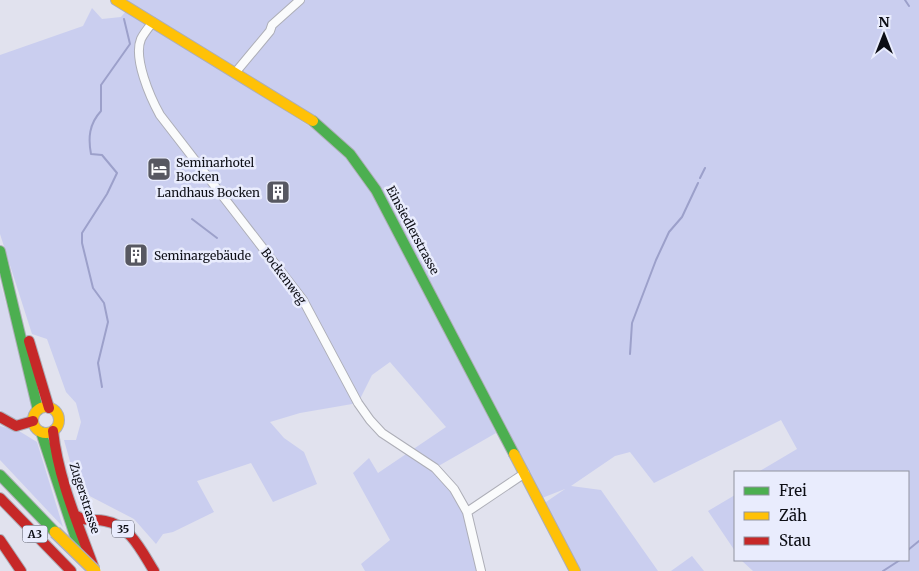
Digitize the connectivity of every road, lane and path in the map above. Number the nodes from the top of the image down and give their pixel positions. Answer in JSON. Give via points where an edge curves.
{"nodes":[{"id":1,"x":116,"y":0,"type":"edge"},
{"id":2,"x":300,"y":0,"type":"edge"},
{"id":3,"x":153,"y":22,"type":"junction"},
{"id":4,"x":235,"y":73,"type":"junction"},
{"id":5,"x":0,"y":251,"type":"edge"},
{"id":6,"x":40,"y":413,"type":"junction"},
{"id":7,"x":0,"y":417,"type":"edge"},
{"id":8,"x":47,"y":432,"type":"junction"},
{"id":9,"x":524,"y":473,"type":"junction"},
{"id":10,"x":0,"y":475,"type":"edge"},
{"id":11,"x":0,"y":498,"type":"edge"},
{"id":12,"x":467,"y":512,"type":"junction"},
{"id":13,"x":75,"y":515,"type":"junction"},
{"id":14,"x":0,"y":540,"type":"edge"},
{"id":15,"x":70,"y":570,"type":"edge"},
{"id":16,"x":21,"y":571,"type":"edge"},
{"id":17,"x":86,"y":571,"type":"edge"},
{"id":18,"x":95,"y":571,"type":"edge"},
{"id":19,"x":154,"y":571,"type":"edge"},
{"id":20,"x":481,"y":571,"type":"edge"},
{"id":21,"x":576,"y":571,"type":"edge"}],
"edges":[{"from":1,"to":3,"type":"main road","name":"Einsiedlerstrasse"},
{"from":2,"to":4,"type":"street","via":[[272,25]]},
{"from":3,"to":4,"type":"main road","name":"Einsiedlerstrasse"},
{"from":3,"to":12,"type":"street","name":"Bockenweg","via":[[141,38],[139,56],[160,115],[303,300],[370,420],[382,433],[435,468],[454,489]]},
{"from":4,"to":9,"type":"main road","name":"Einsiedlerstrasse","via":[[317,124],[360,164]]},
{"from":5,"to":6,"type":"main road","name":"Zugerstrasse","via":[[16,296]]},
{"from":6,"to":7,"type":"main road","via":[[16,426]]},
{"from":6,"to":8,"type":"main road","name":"Zugerstrasse","via":[[34,426]]},
{"from":6,"to":8,"type":"main road","name":"Zugerstrasse","via":[[55,412],[59,418],[58,426]]},
{"from":8,"to":13,"type":"main road","name":"Zugerstrasse"},
{"from":8,"to":17,"type":"main road","name":"Zugerstrasse"},
{"from":9,"to":12,"type":"street"},
{"from":9,"to":21,"type":"main road","name":"Einsiedlerstrasse"},
{"from":10,"to":18,"type":"main road","number":"A3","bridge":true},
{"from":11,"to":15,"type":"main road","number":"A3"},
{"from":12,"to":20,"type":"street","name":"Bockenweg"},
{"from":13,"to":18,"type":"main road","name":"Zugerstrasse"},
{"from":13,"to":19,"type":"main road","number":"35","via":[[86,522],[106,521],[118,525]]},
{"from":14,"to":16,"type":"main road"}]}
